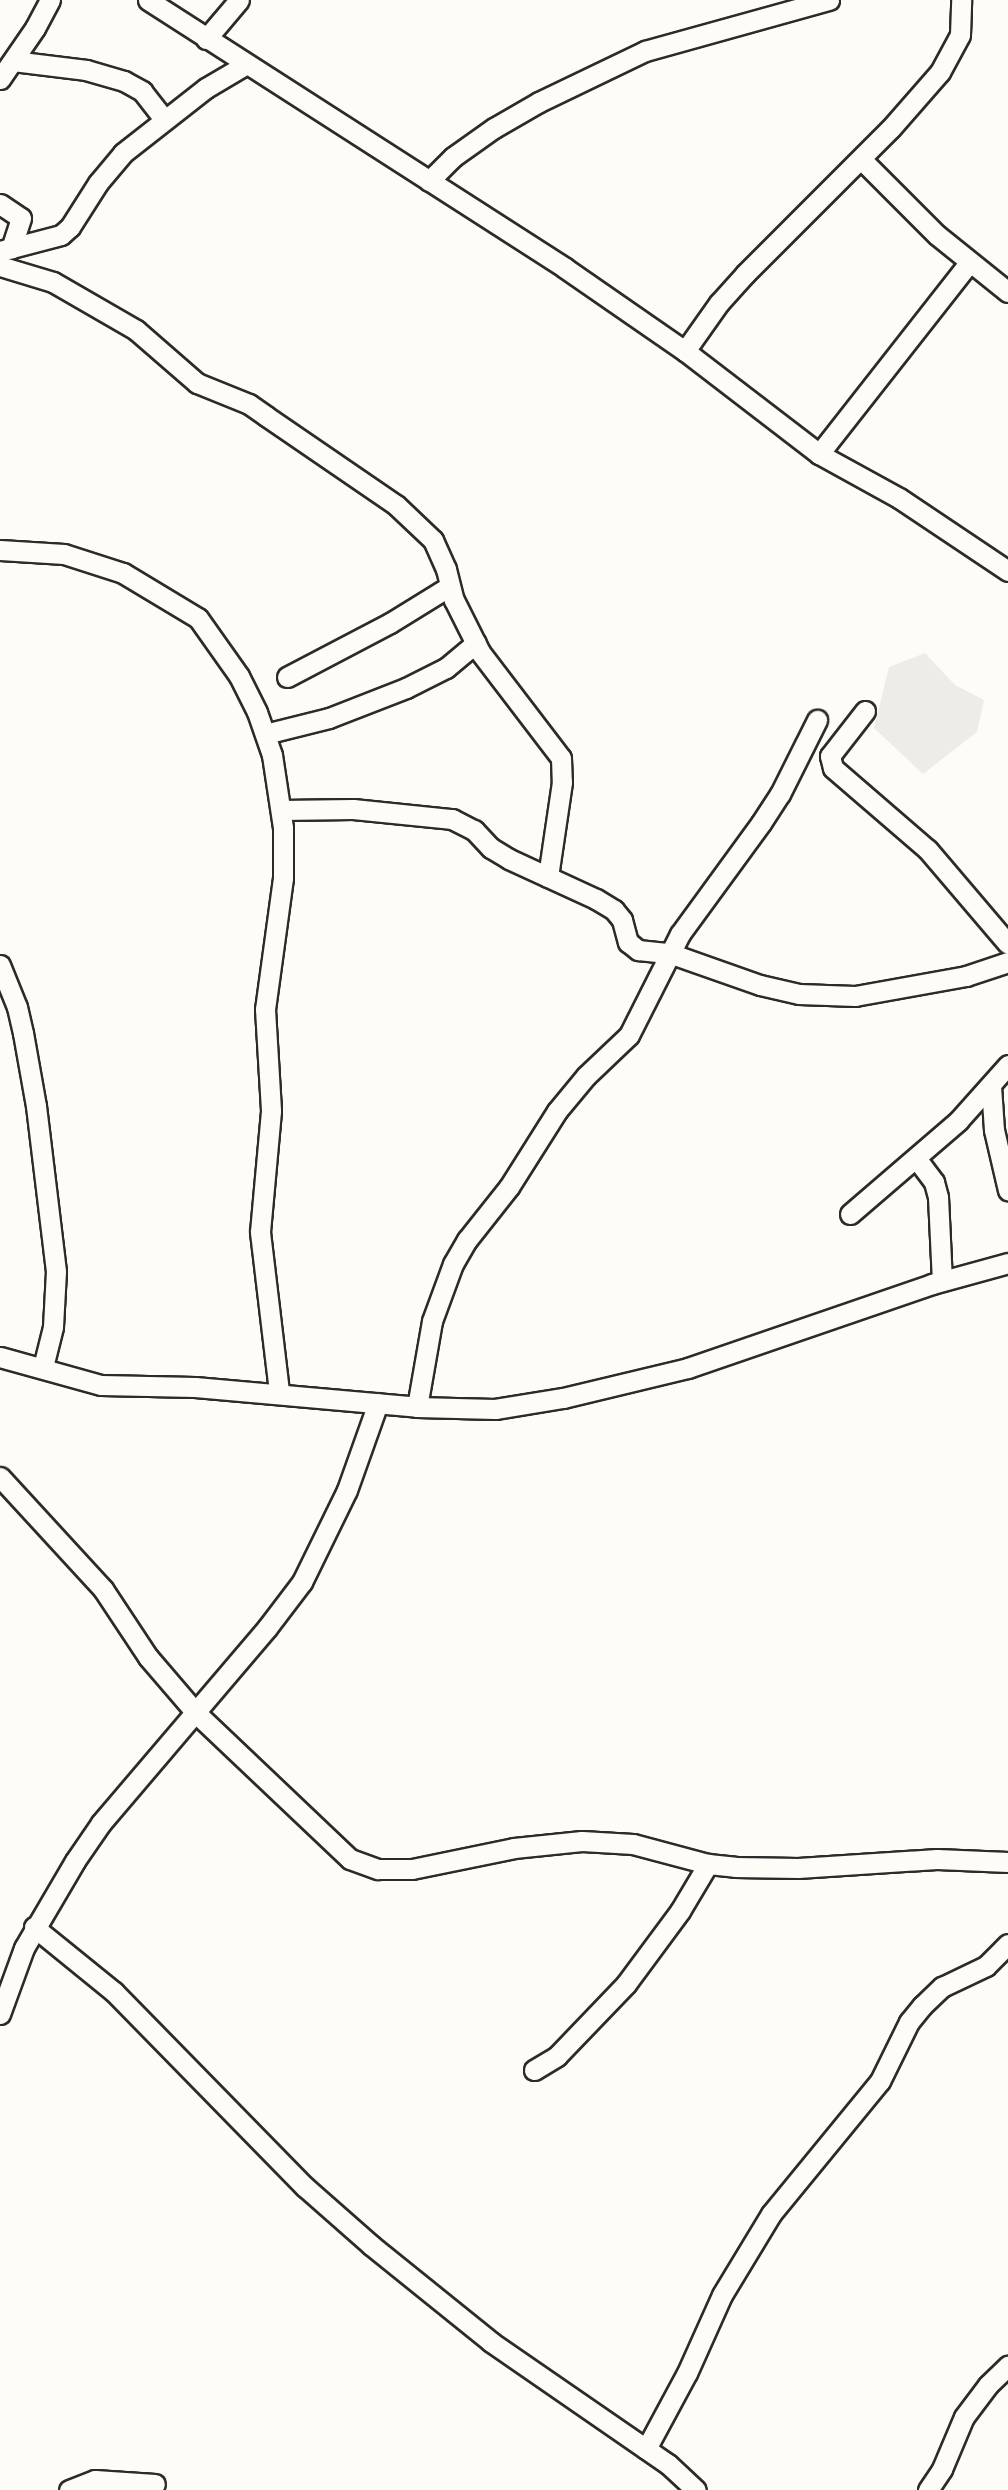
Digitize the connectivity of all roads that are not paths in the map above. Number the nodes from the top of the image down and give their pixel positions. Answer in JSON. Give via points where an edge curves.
{"nodes":[{"id":1,"x":50,"y":0,"type":"edge"},
{"id":2,"x":148,"y":0,"type":"edge"},
{"id":3,"x":239,"y":0,"type":"edge"},
{"id":4,"x":829,"y":0,"type":"edge"},
{"id":5,"x":961,"y":0,"type":"edge"},
{"id":6,"x":206,"y":39,"type":"junction"},
{"id":7,"x":13,"y":61,"type":"junction"},
{"id":8,"x":245,"y":65,"type":"junction"},
{"id":9,"x":0,"y":79,"type":"edge"},
{"id":10,"x":164,"y":119,"type":"junction"},
{"id":11,"x":861,"y":159,"type":"junction"},
{"id":12,"x":429,"y":181,"type":"junction"},
{"id":13,"x":0,"y":204,"type":"edge"},
{"id":14,"x":6,"y":249,"type":"edge"},
{"id":15,"x":970,"y":263,"type":"junction"},
{"id":16,"x":0,"y":266,"type":"edge"},
{"id":17,"x":1008,"y":292,"type":"edge"},
{"id":18,"x":685,"y":351,"type":"junction"},
{"id":19,"x":820,"y":454,"type":"junction"},
{"id":20,"x":0,"y":550,"type":"edge"},
{"id":21,"x":1008,"y":571,"type":"edge"},
{"id":22,"x":450,"y":586,"type":"junction"},
{"id":23,"x":476,"y":643,"type":"junction"},
{"id":24,"x":287,"y":677,"type":"dead end"},
{"id":25,"x":866,"y":711,"type":"dead end"},
{"id":26,"x":817,"y":720,"type":"dead end"},
{"id":27,"x":265,"y":734,"type":"junction"},
{"id":28,"x":281,"y":810,"type":"junction"},
{"id":29,"x":548,"y":877,"type":"junction"},
{"id":30,"x":1008,"y":944,"type":"edge"},
{"id":31,"x":669,"y":953,"type":"junction"},
{"id":32,"x":1008,"y":962,"type":"edge"},
{"id":33,"x":0,"y":965,"type":"edge"},
{"id":34,"x":1008,"y":1065,"type":"edge"},
{"id":35,"x":991,"y":1086,"type":"junction"},
{"id":36,"x":916,"y":1158,"type":"junction"},
{"id":37,"x":1008,"y":1190,"type":"edge"},
{"id":38,"x":850,"y":1214,"type":"dead end"},
{"id":39,"x":1008,"y":1263,"type":"edge"},
{"id":40,"x":942,"y":1281,"type":"junction"},
{"id":41,"x":0,"y":1357,"type":"edge"},
{"id":42,"x":43,"y":1367,"type":"junction"},
{"id":43,"x":279,"y":1392,"type":"junction"},
{"id":44,"x":378,"y":1403,"type":"junction"},
{"id":45,"x":417,"y":1407,"type":"junction"},
{"id":46,"x":0,"y":1477,"type":"edge"},
{"id":47,"x":196,"y":1713,"type":"junction"},
{"id":48,"x":1008,"y":1862,"type":"edge"},
{"id":49,"x":708,"y":1864,"type":"junction"},
{"id":50,"x":34,"y":1927,"type":"junction"},
{"id":51,"x":1008,"y":1944,"type":"edge"},
{"id":52,"x":0,"y":2014,"type":"edge"},
{"id":53,"x":534,"y":2070,"type":"dead end"},
{"id":54,"x":1008,"y":2367,"type":"edge"},
{"id":55,"x":646,"y":2449,"type":"junction"},
{"id":56,"x":155,"y":2484,"type":"dead end"},
{"id":57,"x":69,"y":2490,"type":"edge"},
{"id":58,"x":696,"y":2490,"type":"edge"},
{"id":59,"x":928,"y":2490,"type":"edge"}],
"edges":[{"from":1,"to":7,"type":"street"},
{"from":2,"to":6,"type":"street"},
{"from":3,"to":6,"type":"street"},
{"from":4,"to":12,"type":"street","via":[[645,51],[494,128]]},
{"from":5,"to":11,"type":"street","via":[[960,36],[940,72]]},
{"from":6,"to":8,"type":"street"},
{"from":7,"to":9,"type":"street"},
{"from":7,"to":10,"type":"street","via":[[86,70],[124,81],[142,91]]},
{"from":8,"to":10,"type":"street"},
{"from":8,"to":12,"type":"street"},
{"from":10,"to":14,"type":"street","via":[[109,169],[61,235]]},
{"from":11,"to":15,"type":"street","via":[[904,205]]},
{"from":11,"to":18,"type":"street","via":[[745,274]]},
{"from":12,"to":18,"type":"street"},
{"from":13,"to":14,"type":"street","via":[[21,218]]},
{"from":15,"to":17,"type":"street"},
{"from":15,"to":19,"type":"street"},
{"from":16,"to":22,"type":"street","via":[[53,282],[126,324],[197,383],[252,406],[396,505],[433,540]]},
{"from":18,"to":19,"type":"street"},
{"from":19,"to":21,"type":"street","via":[[899,498]]},
{"from":20,"to":27,"type":"street","via":[[64,554],[123,573],[178,603],[198,618],[218,643],[239,676]]},
{"from":22,"to":23,"type":"street"},
{"from":22,"to":24,"type":"street"},
{"from":23,"to":27,"type":"street","via":[[446,668],[406,688],[329,718]]},
{"from":23,"to":29,"type":"street","via":[[561,758],[562,782]]},
{"from":25,"to":30,"type":"street","via":[[830,756],[833,768],[928,850]]},
{"from":26,"to":31,"type":"street","via":[[780,794]]},
{"from":27,"to":28,"type":"street"},
{"from":28,"to":29,"type":"street","via":[[365,810],[452,820],[474,830],[509,859]]},
{"from":28,"to":43,"type":"street","via":[[283,878],[265,1009],[271,1100],[260,1232]]},
{"from":29,"to":31,"type":"street","via":[[614,910],[628,942],[638,950]]},
{"from":31,"to":32,"type":"street","via":[[760,985],[829,998],[946,980]]},
{"from":31,"to":45,"type":"street","via":[[629,1035],[557,1111],[459,1254],[432,1321]]},
{"from":33,"to":42,"type":"street","via":[[23,1033],[56,1271],[53,1327]]},
{"from":34,"to":35,"type":"street"},
{"from":35,"to":36,"type":"street"},
{"from":35,"to":37,"type":"street","via":[[993,1130]]},
{"from":36,"to":38,"type":"street"},
{"from":36,"to":40,"type":"street","via":[[934,1182],[938,1197]]},
{"from":39,"to":40,"type":"street"},
{"from":40,"to":45,"type":"street","via":[[736,1353],[600,1390],[495,1409]]},
{"from":41,"to":42,"type":"street"},
{"from":42,"to":43,"type":"street","via":[[101,1385]]},
{"from":43,"to":44,"type":"street"},
{"from":44,"to":45,"type":"street"},
{"from":44,"to":47,"type":"street","via":[[347,1490],[302,1582]]},
{"from":46,"to":47,"type":"street","via":[[103,1589],[148,1657]]},
{"from":47,"to":49,"type":"street","via":[[337,1849],[350,1860],[378,1869],[412,1869],[514,1848],[582,1841],[633,1844]]},
{"from":47,"to":50,"type":"street","via":[[101,1823]]},
{"from":48,"to":49,"type":"street","via":[[937,1859],[798,1868]]},
{"from":49,"to":53,"type":"street","via":[[680,1912],[626,1984],[557,2056]]},
{"from":50,"to":52,"type":"street"},
{"from":50,"to":55,"type":"street","via":[[114,1992],[305,2187],[371,2245],[491,2342]]},
{"from":51,"to":55,"type":"street","via":[[986,1966],[942,1987],[922,2006],[909,2022],[880,2081],[771,2214],[722,2295]]},
{"from":54,"to":59,"type":"street","via":[[964,2417]]},
{"from":55,"to":58,"type":"street"},
{"from":56,"to":57,"type":"street","via":[[95,2480]]}]}
